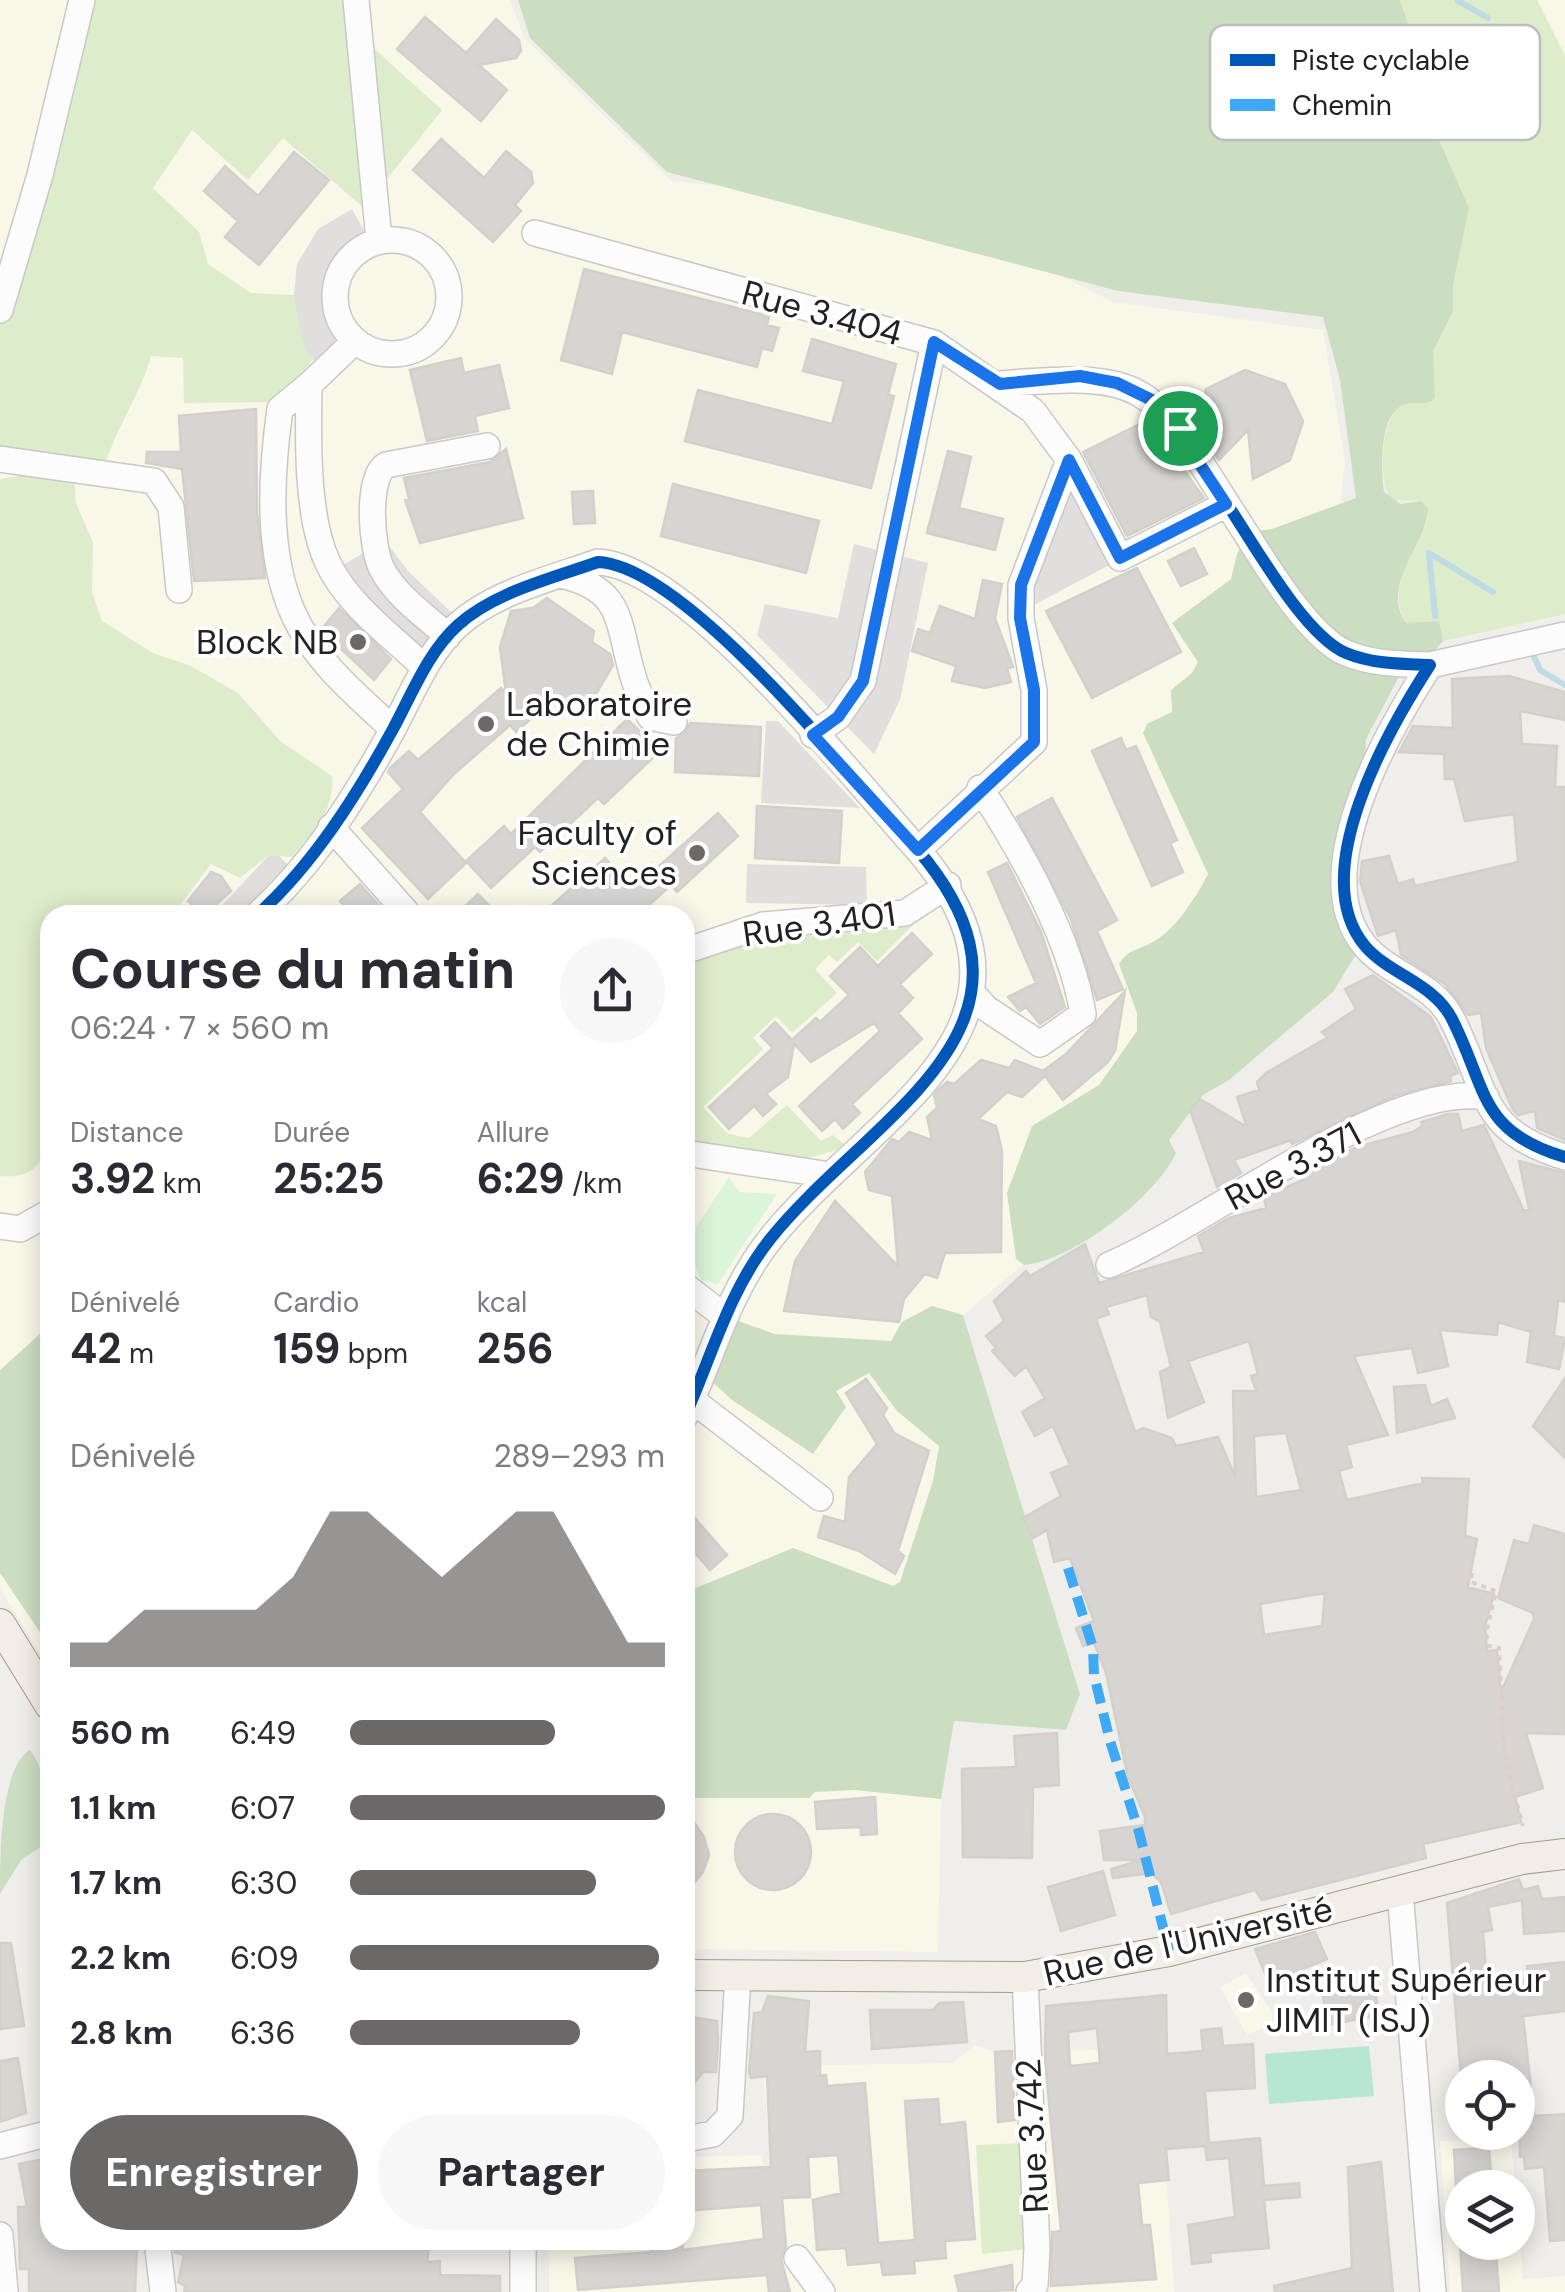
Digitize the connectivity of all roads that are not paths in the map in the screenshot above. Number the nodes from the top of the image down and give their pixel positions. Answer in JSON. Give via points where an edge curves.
{"nodes":[{"id":1,"x":82,"y":0,"type":"edge"},
{"id":2,"x":356,"y":0,"type":"edge"},
{"id":3,"x":536,"y":234,"type":"dead end"},
{"id":4,"x":379,"y":240,"type":"junction"},
{"id":5,"x":0,"y":310,"type":"edge"},
{"id":6,"x":356,"y":341,"type":"junction"},
{"id":7,"x":934,"y":342,"type":"junction"},
{"id":8,"x":1000,"y":384,"type":"junction"},
{"id":9,"x":309,"y":386,"type":"junction"},
{"id":10,"x":486,"y":446,"type":"dead end"},
{"id":11,"x":0,"y":459,"type":"edge"},
{"id":12,"x":1069,"y":460,"type":"junction"},
{"id":13,"x":1226,"y":504,"type":"junction"},
{"id":14,"x":560,"y":575,"type":"junction"},
{"id":15,"x":178,"y":590,"type":"dead end"},
{"id":16,"x":1565,"y":635,"type":"edge"},
{"id":17,"x":448,"y":636,"type":"junction"},
{"id":18,"x":1430,"y":666,"type":"junction"},
{"id":19,"x":425,"y":668,"type":"junction"},
{"id":20,"x":674,"y":722,"type":"dead end"},
{"id":21,"x":393,"y":728,"type":"junction"},
{"id":22,"x":813,"y":735,"type":"junction"},
{"id":23,"x":980,"y":788,"type":"junction"},
{"id":24,"x":330,"y":827,"type":"junction"},
{"id":25,"x":918,"y":850,"type":"junction"},
{"id":26,"x":948,"y":886,"type":"junction"},
{"id":27,"x":268,"y":905,"type":"edge"},
{"id":28,"x":400,"y":905,"type":"edge"},
{"id":29,"x":695,"y":948,"type":"edge"},
{"id":30,"x":973,"y":994,"type":"junction"},
{"id":31,"x":1486,"y":1097,"type":"junction"},
{"id":32,"x":695,"y":1155,"type":"edge"},
{"id":33,"x":1565,"y":1157,"type":"edge"},
{"id":34,"x":830,"y":1175,"type":"junction"},
{"id":35,"x":40,"y":1219,"type":"edge"},
{"id":36,"x":0,"y":1226,"type":"edge"},
{"id":37,"x":1109,"y":1265,"type":"dead end"},
{"id":38,"x":695,"y":1294,"type":"edge"},
{"id":39,"x":724,"y":1316,"type":"junction"},
{"id":40,"x":695,"y":1395,"type":"edge"},
{"id":41,"x":695,"y":1412,"type":"edge"},
{"id":42,"x":820,"y":1498,"type":"dead end"},
{"id":43,"x":0,"y":1624,"type":"edge"},
{"id":44,"x":40,"y":1689,"type":"edge"},
{"id":45,"x":1565,"y":1854,"type":"edge"},
{"id":46,"x":1400,"y":1891,"type":"junction"},
{"id":47,"x":695,"y":1975,"type":"edge"},
{"id":48,"x":738,"y":1976,"type":"junction"},
{"id":49,"x":1025,"y":1977,"type":"junction"},
{"id":50,"x":40,"y":2136,"type":"edge"},
{"id":51,"x":695,"y":2137,"type":"edge"},
{"id":52,"x":0,"y":2146,"type":"edge"},
{"id":53,"x":0,"y":2235,"type":"edge"},
{"id":54,"x":0,"y":2245,"type":"edge"},
{"id":55,"x":157,"y":2250,"type":"edge"},
{"id":56,"x":523,"y":2250,"type":"edge"},
{"id":57,"x":797,"y":2258,"type":"dead end"},
{"id":58,"x":5,"y":2292,"type":"edge"},
{"id":59,"x":163,"y":2292,"type":"edge"},
{"id":60,"x":523,"y":2292,"type":"edge"},
{"id":61,"x":822,"y":2292,"type":"edge"},
{"id":62,"x":1029,"y":2292,"type":"edge"},
{"id":63,"x":1434,"y":2292,"type":"edge"}],
"edges":[{"from":1,"to":5,"type":"street"},
{"from":2,"to":4,"type":"street"},
{"from":3,"to":7,"type":"street","name":"Rue 3.404"},
{"from":4,"to":6,"type":"street","via":[[351,256],[336,283],[338,315]]},
{"from":4,"to":6,"type":"street","via":[[412,242],[438,262],[450,294],[448,310],[432,339],[418,348],[386,354]]},
{"from":6,"to":9,"type":"street"},
{"from":7,"to":8,"type":"street","name":"Rue 3.404"},
{"from":7,"to":22,"type":"street","via":[[863,681],[838,717]]},
{"from":8,"to":12,"type":"street","name":"Rue 3.404","via":[[1033,410]]},
{"from":8,"to":13,"type":"street","via":[[1080,376],[1117,383],[1160,404]]},
{"from":9,"to":19,"type":"street","via":[[315,501],[326,559],[346,591]]},
{"from":9,"to":21,"type":"street","via":[[280,409],[273,463],[281,578],[294,616],[318,652]]},
{"from":10,"to":17,"type":"street","via":[[386,465],[372,488],[382,568]]},
{"from":11,"to":15,"type":"street","via":[[154,481],[170,507]]},
{"from":12,"to":13,"type":"street","name":"Rue 3.404","via":[[1120,558]]},
{"from":12,"to":23,"type":"street","via":[[1021,585],[1034,742]]},
{"from":13,"to":18,"type":"street","via":[[1297,610],[1344,653]]},
{"from":14,"to":17,"type":"street","via":[[504,598]]},
{"from":14,"to":20,"type":"street","via":[[600,588],[616,608],[650,717]]},
{"from":14,"to":22,"type":"street","via":[[614,563],[666,591],[724,637]]},
{"from":16,"to":18,"type":"street"},
{"from":17,"to":19,"type":"street"},
{"from":18,"to":31,"type":"street","via":[[1380,756],[1348,834],[1347,904],[1364,945],[1450,1015]]},
{"from":19,"to":21,"type":"street"},
{"from":21,"to":24,"type":"street"},
{"from":22,"to":25,"type":"street"},
{"from":23,"to":25,"type":"street"},
{"from":23,"to":30,"type":"street","via":[[1011,835],[1060,940],[1083,1014],[1040,1044]]},
{"from":24,"to":27,"type":"street"},
{"from":24,"to":28,"type":"street"},
{"from":25,"to":26,"type":"street"},
{"from":26,"to":29,"type":"street","name":"Rue 3.401","via":[[904,912],[763,925]]},
{"from":26,"to":30,"type":"street","via":[[973,957]]},
{"from":30,"to":34,"type":"street","via":[[966,1022],[940,1065]]},
{"from":31,"to":33,"type":"street","via":[[1504,1129]]},
{"from":31,"to":37,"type":"street","name":"Rue 3.371","via":[[1460,1092],[1376,1121]]},
{"from":32,"to":34,"type":"street"},
{"from":34,"to":39,"type":"street","via":[[767,1242]]},
{"from":35,"to":36,"type":"street","via":[[20,1229]]},
{"from":38,"to":39,"type":"street"},
{"from":39,"to":40,"type":"street"},
{"from":41,"to":42,"type":"street"},
{"from":43,"to":44,"type":"main road"},
{"from":45,"to":46,"type":"main road","name":"Rue de l'Université"},
{"from":46,"to":49,"type":"main road","name":"Rue de l'Université","via":[[1169,1951]]},
{"from":46,"to":63,"type":"street"},
{"from":47,"to":48,"type":"main road","name":"Rue de l'Université"},
{"from":48,"to":49,"type":"main road","name":"Rue de l'Université"},
{"from":48,"to":51,"type":"street","via":[[730,2116],[713,2134]]},
{"from":49,"to":62,"type":"street","name":"Rue 3.742","via":[[1037,2250]]},
{"from":50,"to":52,"type":"street"},
{"from":53,"to":54,"type":"street"},
{"from":54,"to":58,"type":"street"},
{"from":55,"to":59,"type":"street"},
{"from":56,"to":60,"type":"street"},
{"from":57,"to":61,"type":"street"}]}
